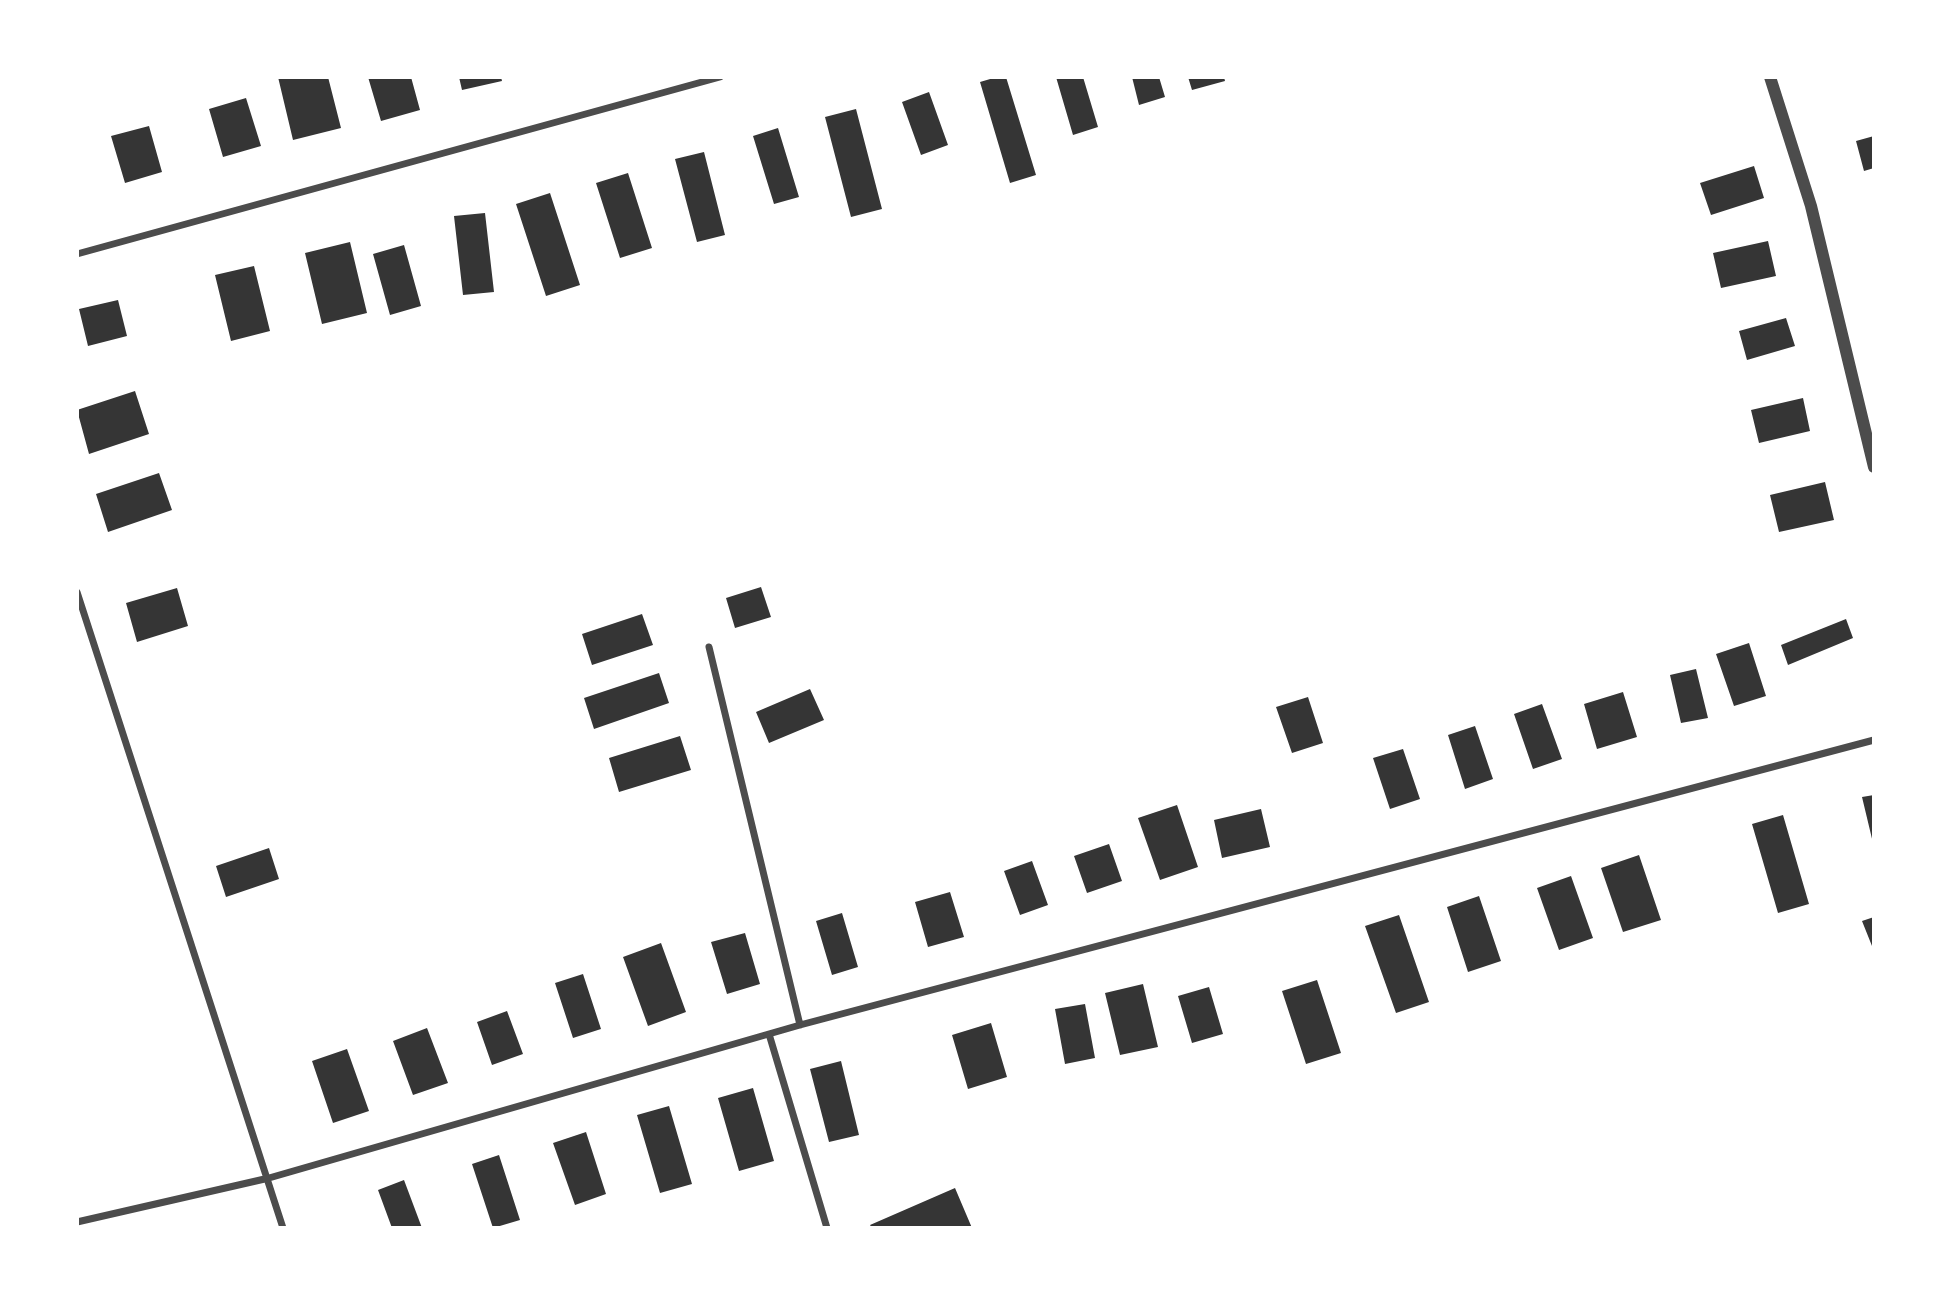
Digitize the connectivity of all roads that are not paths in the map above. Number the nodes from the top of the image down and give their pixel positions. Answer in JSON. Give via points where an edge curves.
{"nodes":[{"id":1,"x":720,"y":77,"type":"edge"},
{"id":2,"x":1770,"y":77,"type":"edge"},
{"id":3,"x":77,"y":254,"type":"edge"},
{"id":4,"x":1874,"y":467,"type":"edge"},
{"id":5,"x":77,"y":592,"type":"edge"},
{"id":6,"x":709,"y":647,"type":"dead end"},
{"id":7,"x":1874,"y":740,"type":"edge"},
{"id":8,"x":800,"y":1025,"type":"junction"},
{"id":9,"x":769,"y":1034,"type":"junction"},
{"id":10,"x":269,"y":1178,"type":"junction"},
{"id":11,"x":77,"y":1223,"type":"edge"},
{"id":12,"x":283,"y":1228,"type":"edge"},
{"id":13,"x":827,"y":1228,"type":"edge"}],
"edges":[{"from":1,"to":3,"type":"street"},
{"from":2,"to":4,"type":"street","via":[[1811,206]]},
{"from":5,"to":10,"type":"street"},
{"from":6,"to":8,"type":"street"},
{"from":7,"to":8,"type":"street"},
{"from":8,"to":9,"type":"street"},
{"from":9,"to":10,"type":"street"},
{"from":9,"to":13,"type":"street"},
{"from":10,"to":11,"type":"street"},
{"from":10,"to":12,"type":"street"}]}
